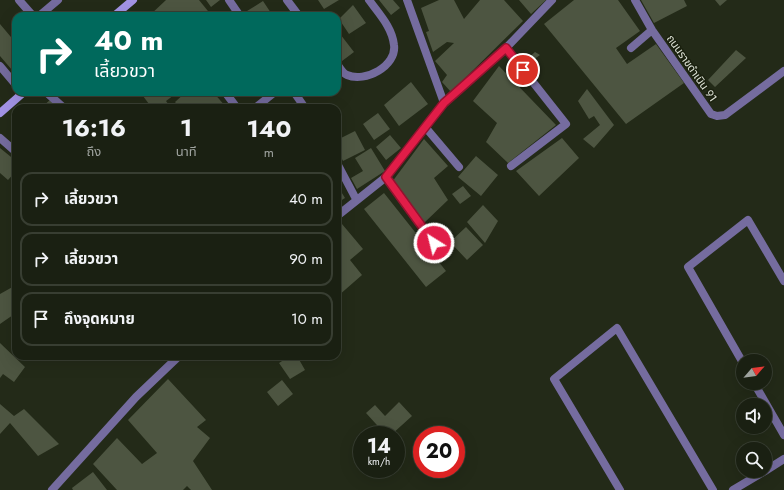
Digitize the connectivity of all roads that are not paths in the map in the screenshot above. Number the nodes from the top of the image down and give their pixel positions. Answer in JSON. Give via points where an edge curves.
{"nodes":[{"id":1,"x":20,"y":0,"type":"edge"},
{"id":2,"x":58,"y":0,"type":"edge"},
{"id":3,"x":133,"y":0,"type":"edge"},
{"id":4,"x":229,"y":0,"type":"edge"},
{"id":5,"x":287,"y":0,"type":"edge"},
{"id":6,"x":369,"y":0,"type":"edge"},
{"id":7,"x":407,"y":0,"type":"edge"},
{"id":8,"x":552,"y":0,"type":"edge"},
{"id":9,"x":635,"y":0,"type":"edge"},
{"id":10,"x":30,"y":12,"type":"edge"},
{"id":11,"x":44,"y":12,"type":"edge"},
{"id":12,"x":119,"y":12,"type":"edge"},
{"id":13,"x":237,"y":12,"type":"edge"},
{"id":14,"x":296,"y":12,"type":"edge"},
{"id":15,"x":652,"y":30,"type":"junction"},
{"id":16,"x":506,"y":48,"type":"junction"},
{"id":17,"x":631,"y":48,"type":"dead end"},
{"id":18,"x":0,"y":66,"type":"edge"},
{"id":19,"x":341,"y":70,"type":"edge"},
{"id":20,"x":784,"y":71,"type":"edge"},
{"id":21,"x":12,"y":80,"type":"edge"},
{"id":22,"x":19,"y":96,"type":"edge"},
{"id":23,"x":50,"y":96,"type":"edge"},
{"id":24,"x":227,"y":96,"type":"edge"},
{"id":25,"x":270,"y":96,"type":"edge"},
{"id":26,"x":444,"y":103,"type":"junction"},
{"id":27,"x":60,"y":104,"type":"edge"},
{"id":28,"x":234,"y":104,"type":"edge"},
{"id":29,"x":260,"y":104,"type":"edge"},
{"id":30,"x":0,"y":113,"type":"edge"},
{"id":31,"x":426,"y":128,"type":"junction"},
{"id":32,"x":0,"y":138,"type":"edge"},
{"id":33,"x":12,"y":148,"type":"edge"},
{"id":34,"x":511,"y":166,"type":"dead end"},
{"id":35,"x":459,"y":167,"type":"dead end"},
{"id":36,"x":341,"y":171,"type":"edge"},
{"id":37,"x":386,"y":177,"type":"junction"},
{"id":38,"x":356,"y":199,"type":"junction"},
{"id":39,"x":341,"y":212,"type":"edge"},
{"id":40,"x":434,"y":243,"type":"dead end"},
{"id":41,"x":784,"y":281,"type":"edge"},
{"id":42,"x":738,"y":354,"type":"edge"},
{"id":43,"x":175,"y":360,"type":"edge"},
{"id":44,"x":758,"y":390,"type":"edge"},
{"id":45,"x":784,"y":435,"type":"edge"},
{"id":46,"x":784,"y":459,"type":"edge"},
{"id":47,"x":772,"y":467,"type":"edge"},
{"id":48,"x":753,"y":478,"type":"edge"},
{"id":49,"x":52,"y":490,"type":"edge"},
{"id":50,"x":620,"y":490,"type":"edge"},
{"id":51,"x":713,"y":490,"type":"edge"},
{"id":52,"x":733,"y":490,"type":"edge"}],
"edges":[{"from":1,"to":10,"type":"street"},
{"from":2,"to":11,"type":"street"},
{"from":3,"to":12,"type":"main road"},
{"from":4,"to":13,"type":"street"},
{"from":5,"to":14,"type":"street"},
{"from":6,"to":19,"type":"street","via":[[387,23],[394,46],[392,57],[381,69],[368,76],[355,78],[345,75]]},
{"from":7,"to":26,"type":"street"},
{"from":8,"to":16,"type":"street"},
{"from":9,"to":15,"type":"street","name":"ถนนราขดำเนิน 91"},
{"from":15,"to":17,"type":"street"},
{"from":15,"to":20,"type":"street","name":"ถนนราขดำเนิน 91","via":[[711,114],[717,116],[725,115]]},
{"from":16,"to":26,"type":"street"},
{"from":16,"to":34,"type":"street","via":[[566,124]]},
{"from":18,"to":21,"type":"street"},
{"from":22,"to":30,"type":"main road"},
{"from":23,"to":27,"type":"street"},
{"from":24,"to":28,"type":"street"},
{"from":25,"to":29,"type":"street"},
{"from":26,"to":31,"type":"street"},
{"from":31,"to":35,"type":"street"},
{"from":31,"to":37,"type":"street"},
{"from":32,"to":33,"type":"street"},
{"from":36,"to":38,"type":"street"},
{"from":37,"to":38,"type":"street"},
{"from":37,"to":40,"type":"lane"},
{"from":38,"to":39,"type":"street"},
{"from":41,"to":42,"type":"street","via":[[748,220],[688,267]]},
{"from":43,"to":49,"type":"street","via":[[136,397]]},
{"from":44,"to":45,"type":"street"},
{"from":46,"to":47,"type":"street"},
{"from":48,"to":52,"type":"street"},
{"from":50,"to":51,"type":"street","via":[[554,379],[617,328]]}]}
